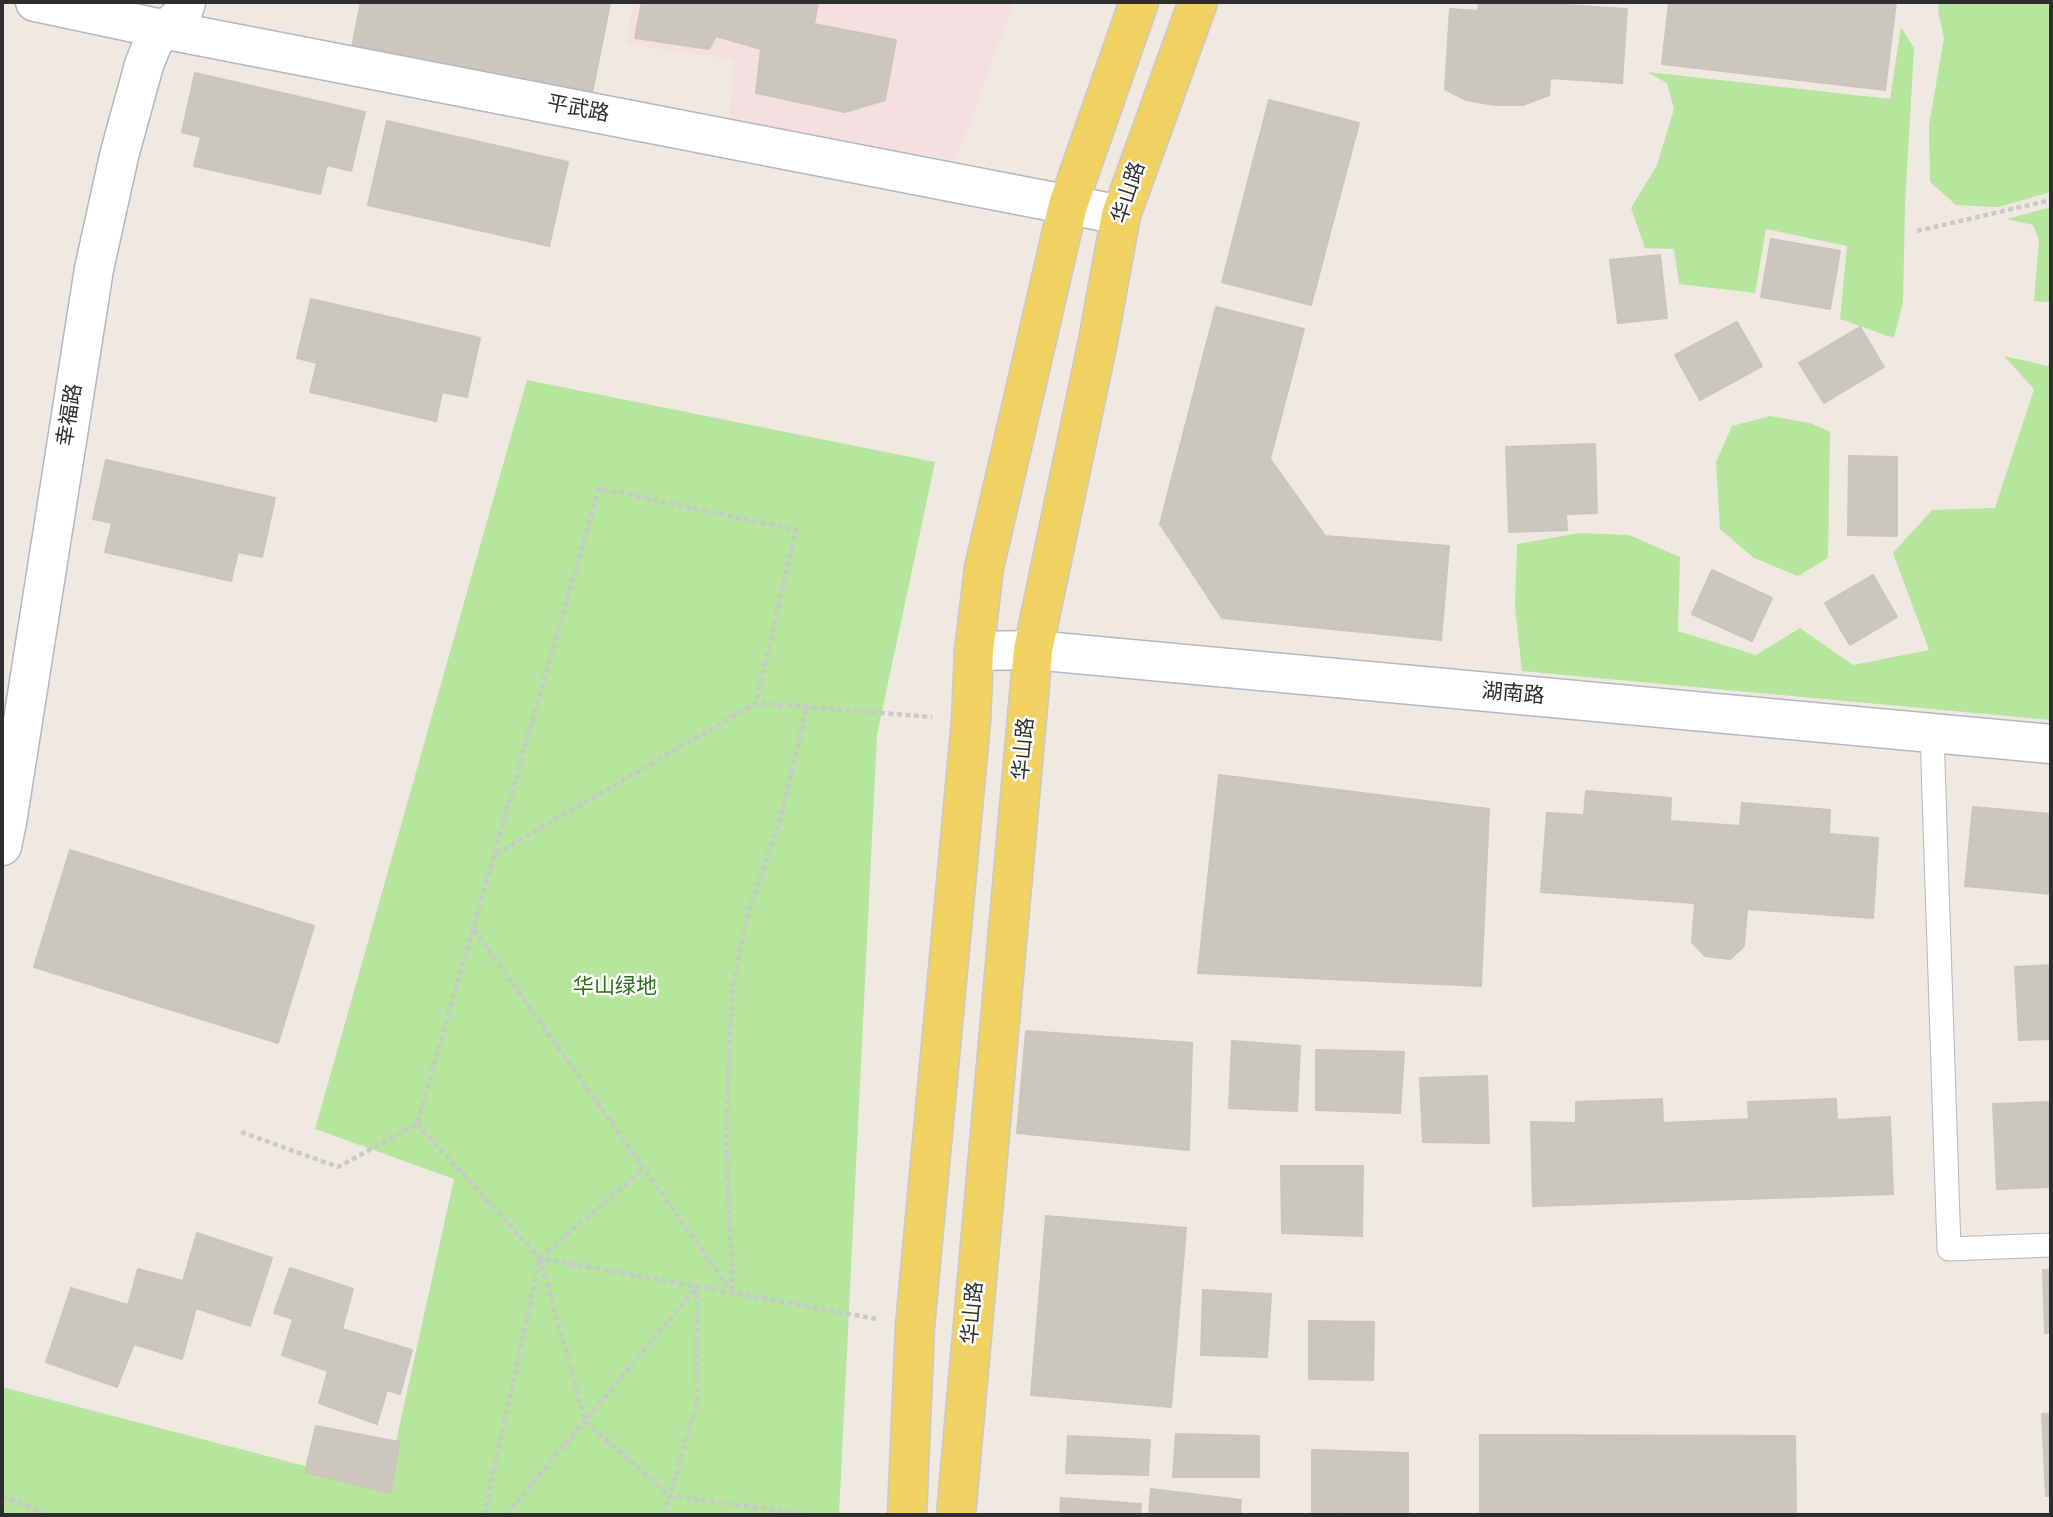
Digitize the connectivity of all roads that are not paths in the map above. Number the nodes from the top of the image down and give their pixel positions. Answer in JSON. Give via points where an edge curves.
{"nodes":[{"id":1,"x":35,"y":2,"type":"edge"},
{"id":2,"x":1139,"y":2,"type":"edge"},
{"id":3,"x":1198,"y":2,"type":"edge"},
{"id":4,"x":176,"y":16,"type":"edge"},
{"id":5,"x":1068,"y":205,"type":"junction"},
{"id":6,"x":1121,"y":215,"type":"junction"},
{"id":7,"x":1033,"y":650,"type":"junction"},
{"id":8,"x":974,"y":651,"type":"junction"},
{"id":9,"x":1932,"y":733,"type":"junction"},
{"id":10,"x":2051,"y":744,"type":"edge"},
{"id":11,"x":2,"y":846,"type":"edge"},
{"id":12,"x":2051,"y":1245,"type":"edge"},
{"id":13,"x":907,"y":1515,"type":"edge"},
{"id":14,"x":956,"y":1515,"type":"edge"}],
"edges":[{"from":1,"to":4,"type":"street","name":"平武路"},
{"from":2,"to":5,"type":"main road"},
{"from":3,"to":6,"type":"main road","name":"华山路"},
{"from":4,"to":5,"type":"street","name":"平武路"},
{"from":4,"to":11,"type":"street","name":"幸福路","via":[[154,40],[144,65],[94,269]]},
{"from":5,"to":6,"type":"street","name":"平武路"},
{"from":5,"to":8,"type":"main road","via":[[984,568]]},
{"from":6,"to":7,"type":"main road","name":"华山路"},
{"from":7,"to":8,"type":"street","name":"湖南路"},
{"from":7,"to":9,"type":"street","name":"湖南路"},
{"from":7,"to":14,"type":"main road","name":"华山路"},
{"from":8,"to":13,"type":"main road","via":[[915,1326]]},
{"from":9,"to":10,"type":"street","name":"湖南路"},
{"from":9,"to":12,"type":"lane","via":[[1949,1249]]}]}
